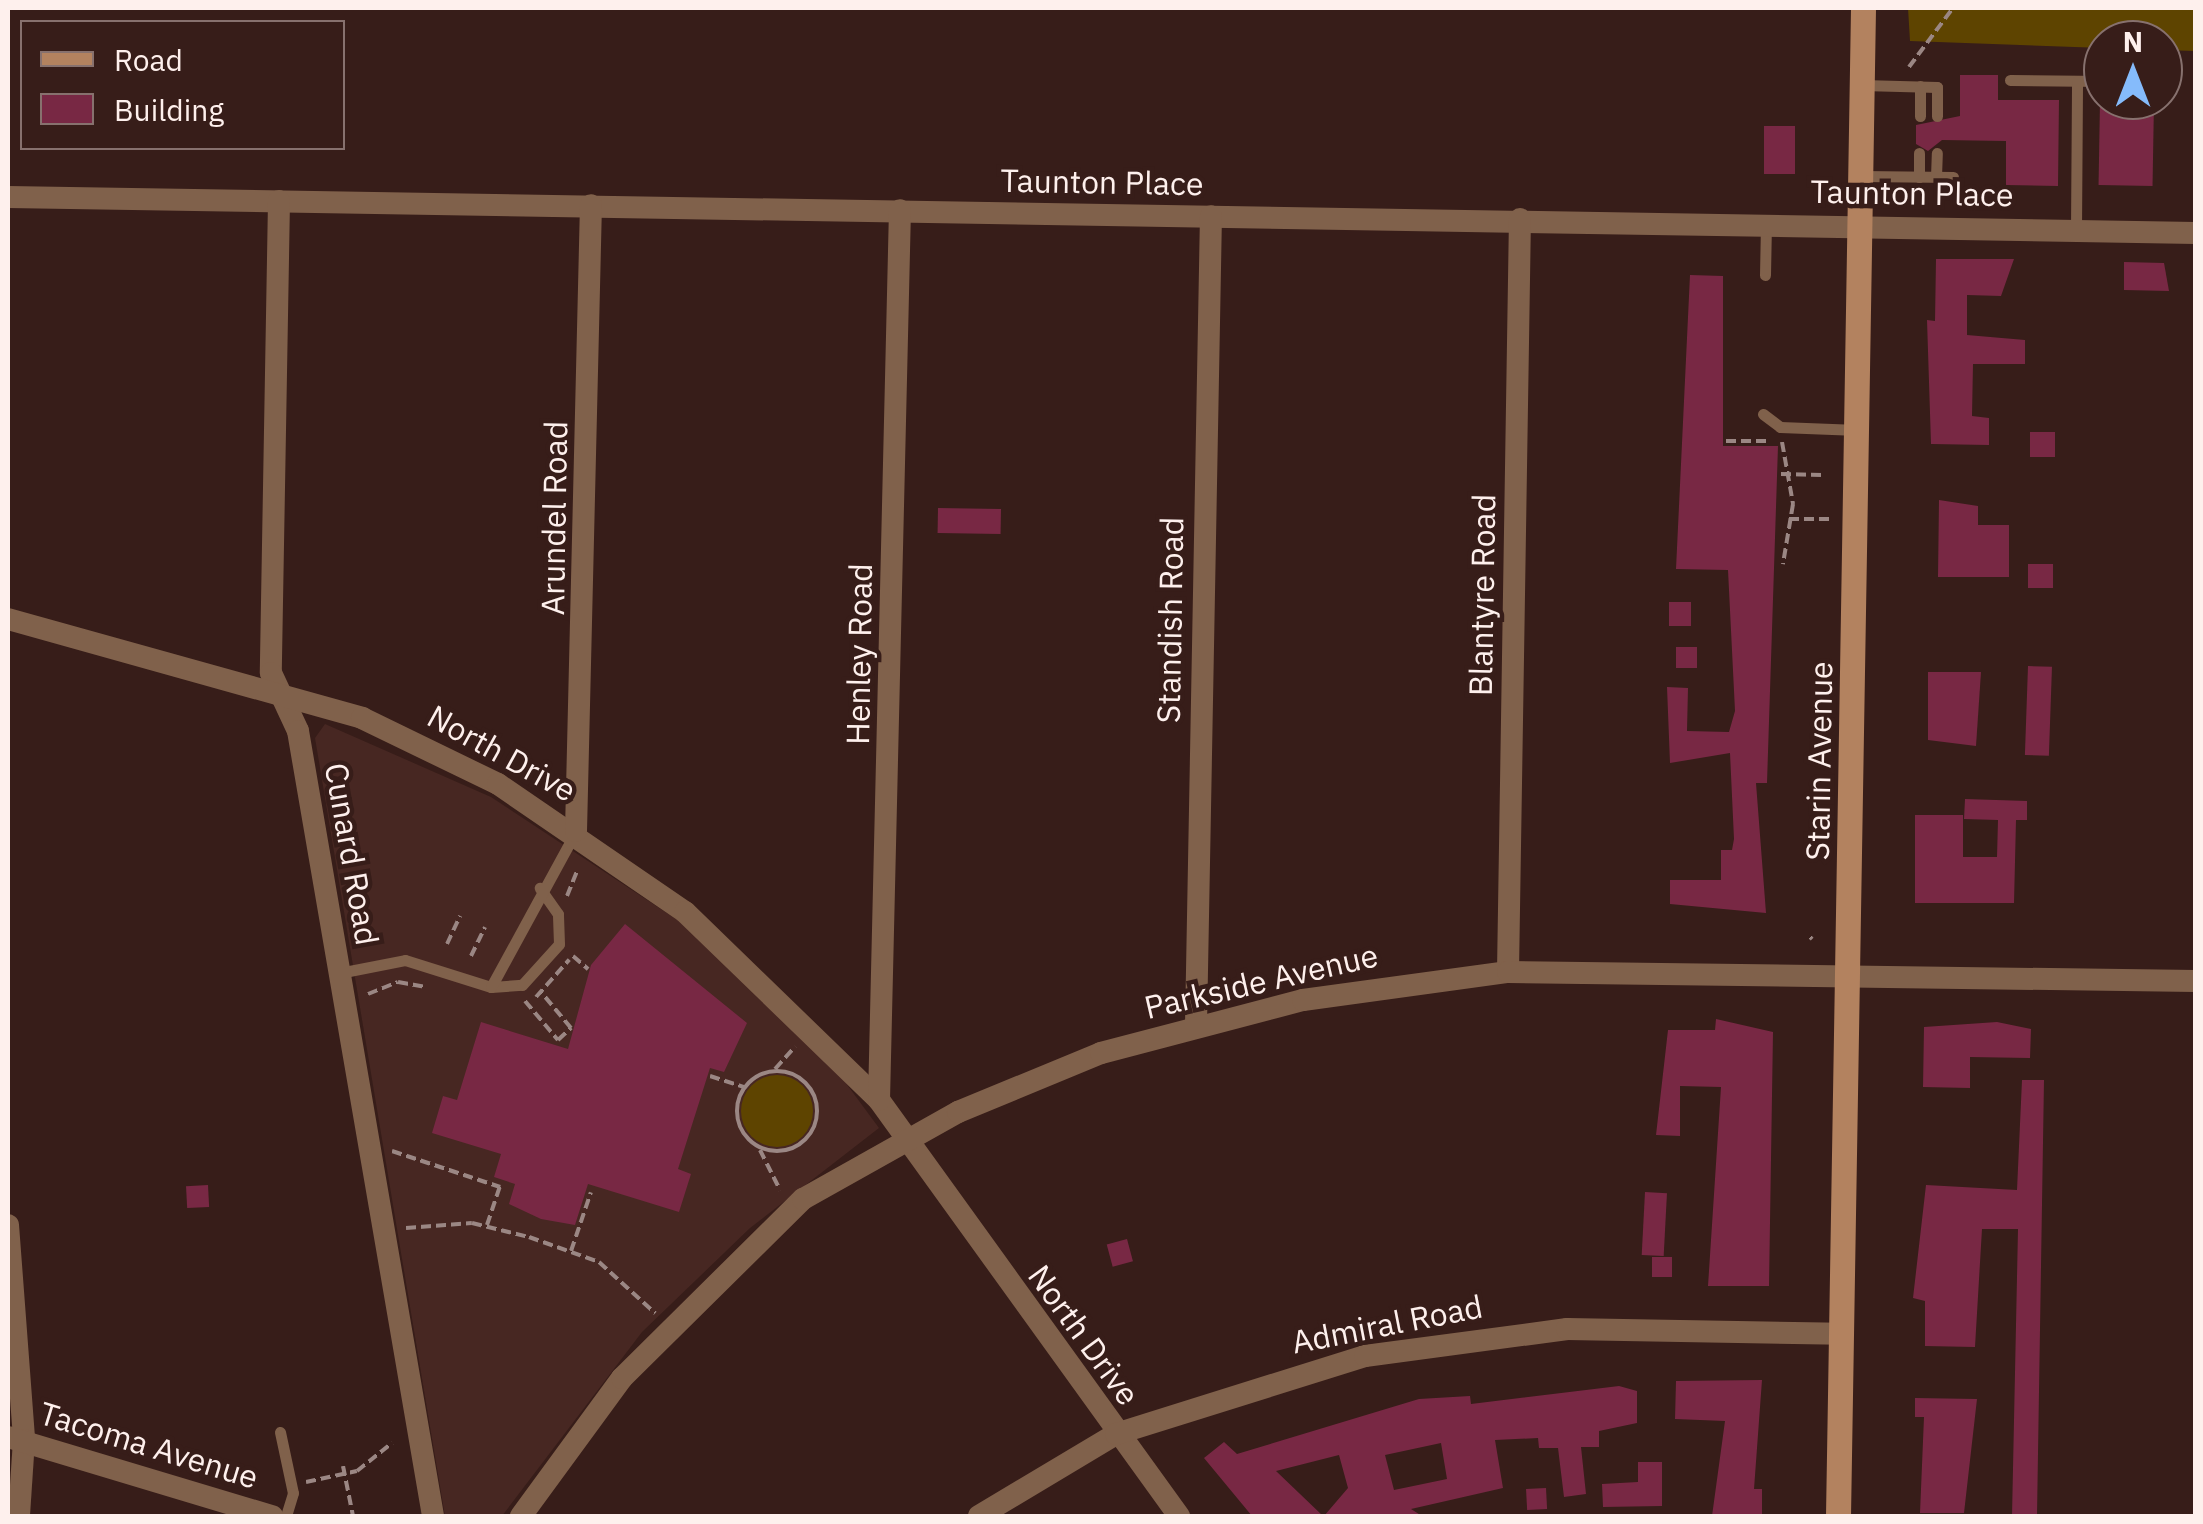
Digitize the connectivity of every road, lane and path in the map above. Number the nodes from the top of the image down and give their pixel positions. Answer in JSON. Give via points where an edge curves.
{"nodes":[{"id":1,"x":1863,"y":8,"type":"edge"},
{"id":2,"x":1953,"y":8,"type":"edge"},
{"id":3,"x":2010,"y":80,"type":"dead end"},
{"id":4,"x":2077,"y":80,"type":"junction"},
{"id":5,"x":2083,"y":80,"type":"edge"},
{"id":6,"x":1862,"y":85,"type":"junction"},
{"id":7,"x":1905,"y":86,"type":"junction"},
{"id":8,"x":1920,"y":86,"type":"junction"},
{"id":9,"x":1920,"y":116,"type":"dead end"},
{"id":10,"x":1937,"y":116,"type":"dead end"},
{"id":11,"x":1919,"y":153,"type":"dead end"},
{"id":12,"x":1936,"y":153,"type":"dead end"},
{"id":13,"x":1861,"y":176,"type":"junction"},
{"id":14,"x":1919,"y":177,"type":"junction"},
{"id":15,"x":1936,"y":177,"type":"junction"},
{"id":16,"x":1954,"y":177,"type":"dead end"},
{"id":17,"x":8,"y":196,"type":"edge"},
{"id":18,"x":279,"y":201,"type":"junction"},
{"id":19,"x":592,"y":205,"type":"junction"},
{"id":20,"x":900,"y":210,"type":"junction"},
{"id":21,"x":1211,"y":216,"type":"junction"},
{"id":22,"x":1520,"y":219,"type":"junction"},
{"id":23,"x":1766,"y":223,"type":"junction"},
{"id":24,"x":1860,"y":224,"type":"junction"},
{"id":25,"x":2076,"y":230,"type":"junction"},
{"id":26,"x":2196,"y":233,"type":"edge"},
{"id":27,"x":1766,"y":275,"type":"dead end"},
{"id":28,"x":1762,"y":414,"type":"dead end"},
{"id":29,"x":1858,"y":430,"type":"junction"},
{"id":30,"x":1782,"y":438,"type":"dead end"},
{"id":31,"x":1783,"y":474,"type":"junction"},
{"id":32,"x":1822,"y":475,"type":"dead end"},
{"id":33,"x":1791,"y":519,"type":"junction"},
{"id":34,"x":1835,"y":519,"type":"dead end"},
{"id":35,"x":1782,"y":564,"type":"dead end"},
{"id":36,"x":8,"y":619,"type":"edge"},
{"id":37,"x":277,"y":690,"type":"junction"},
{"id":38,"x":576,"y":831,"type":"junction"},
{"id":39,"x":540,"y":888,"type":"junction"},
{"id":40,"x":460,"y":916,"type":"dead end"},
{"id":41,"x":485,"y":927,"type":"dead end"},
{"id":42,"x":446,"y":944,"type":"dead end"},
{"id":43,"x":567,"y":951,"type":"dead end"},
{"id":44,"x":470,"y":956,"type":"dead end"},
{"id":45,"x":588,"y":969,"type":"dead end"},
{"id":46,"x":1846,"y":971,"type":"junction"},
{"id":47,"x":1508,"y":972,"type":"junction"},
{"id":48,"x":340,"y":973,"type":"junction"},
{"id":49,"x":2196,"y":981,"type":"edge"},
{"id":50,"x":490,"y":987,"type":"junction"},
{"id":51,"x":538,"y":990,"type":"dead end"},
{"id":52,"x":521,"y":996,"type":"dead end"},
{"id":53,"x":1196,"y":1025,"type":"junction"},
{"id":54,"x":799,"y":1044,"type":"dead end"},
{"id":55,"x":774,"y":1072,"type":"junction"},
{"id":56,"x":710,"y":1076,"type":"dead end"},
{"id":57,"x":745,"y":1087,"type":"junction"},
{"id":58,"x":879,"y":1100,"type":"junction"},
{"id":59,"x":909,"y":1137,"type":"junction"},
{"id":60,"x":760,"y":1148,"type":"junction"},
{"id":61,"x":387,"y":1149,"type":"dead end"},
{"id":62,"x":780,"y":1190,"type":"dead end"},
{"id":63,"x":591,"y":1192,"type":"dead end"},
{"id":64,"x":487,"y":1225,"type":"junction"},
{"id":65,"x":8,"y":1226,"type":"edge"},
{"id":66,"x":398,"y":1229,"type":"dead end"},
{"id":67,"x":571,"y":1251,"type":"junction"},
{"id":68,"x":656,"y":1314,"type":"dead end"},
{"id":69,"x":1840,"y":1334,"type":"junction"},
{"id":70,"x":280,"y":1432,"type":"dead end"},
{"id":71,"x":1116,"y":1434,"type":"junction"},
{"id":72,"x":16,"y":1439,"type":"edge"},
{"id":73,"x":392,"y":1443,"type":"dead end"},
{"id":74,"x":343,"y":1466,"type":"dead end"},
{"id":75,"x":344,"y":1474,"type":"junction"},
{"id":76,"x":321,"y":1479,"type":"dead end"},
{"id":77,"x":19,"y":1516,"type":"edge"},
{"id":78,"x":272,"y":1516,"type":"edge"},
{"id":79,"x":286,"y":1516,"type":"edge"},
{"id":80,"x":353,"y":1516,"type":"edge"},
{"id":81,"x":432,"y":1516,"type":"edge"},
{"id":82,"x":521,"y":1516,"type":"edge"},
{"id":83,"x":979,"y":1516,"type":"edge"},
{"id":84,"x":1180,"y":1516,"type":"edge"},
{"id":85,"x":1838,"y":1516,"type":"edge"}],
"edges":[{"from":1,"to":6,"type":"street","name":"Starin Avenue"},
{"from":2,"to":7,"type":"path","via":[[1923,42]]},
{"from":3,"to":4,"type":"lane"},
{"from":4,"to":5,"type":"lane"},
{"from":4,"to":25,"type":"lane"},
{"from":6,"to":7,"type":"lane"},
{"from":6,"to":13,"type":"street","name":"Starin Avenue"},
{"from":7,"to":8,"type":"lane"},
{"from":8,"to":9,"type":"lane"},
{"from":8,"to":10,"type":"lane","via":[[1937,87]]},
{"from":11,"to":14,"type":"lane"},
{"from":12,"to":15,"type":"lane"},
{"from":13,"to":14,"type":"lane"},
{"from":13,"to":24,"type":"street","name":"Starin Avenue"},
{"from":14,"to":15,"type":"lane"},
{"from":15,"to":16,"type":"lane"},
{"from":17,"to":18,"type":"street","name":"Taunton Place"},
{"from":18,"to":19,"type":"street","name":"Taunton Place"},
{"from":18,"to":37,"type":"street","name":"Cunard Road"},
{"from":19,"to":20,"type":"street","name":"Taunton Place"},
{"from":19,"to":38,"type":"street","name":"Arundel Road"},
{"from":20,"to":21,"type":"street","name":"Taunton Place"},
{"from":20,"to":58,"type":"street","name":"Henley Road"},
{"from":21,"to":22,"type":"street","name":"Taunton Place"},
{"from":21,"to":53,"type":"street","name":"Standish Road"},
{"from":22,"to":23,"type":"street","name":"Taunton Place"},
{"from":22,"to":47,"type":"street","name":"Blantyre Road"},
{"from":23,"to":24,"type":"street","name":"Taunton Place"},
{"from":23,"to":27,"type":"lane"},
{"from":24,"to":25,"type":"street","name":"Taunton Place"},
{"from":24,"to":29,"type":"street","name":"Starin Avenue"},
{"from":25,"to":26,"type":"street","name":"Taunton Place"},
{"from":28,"to":29,"type":"lane","via":[[1780,428]]},
{"from":29,"to":46,"type":"street","name":"Starin Avenue"},
{"from":30,"to":31,"type":"path"},
{"from":31,"to":32,"type":"path"},
{"from":31,"to":33,"type":"path"},
{"from":33,"to":34,"type":"path"},
{"from":33,"to":35,"type":"path"},
{"from":36,"to":37,"type":"street","name":"North Drive"},
{"from":37,"to":38,"type":"street","name":"North Drive","via":[[434,750]]},
{"from":37,"to":48,"type":"street","name":"Cunard Road","via":[[298,732]]},
{"from":38,"to":39,"type":"lane"},
{"from":38,"to":58,"type":"street","name":"North Drive","via":[[740,958]]},
{"from":39,"to":50,"type":"lane"},
{"from":39,"to":50,"type":"lane","via":[[558,914],[555,956],[531,981]]},
{"from":40,"to":42,"type":"path"},
{"from":41,"to":44,"type":"path"},
{"from":43,"to":45,"type":"path"},
{"from":46,"to":47,"type":"street","name":"Parkside Avenue"},
{"from":46,"to":49,"type":"street","name":"Parkside Avenue"},
{"from":46,"to":69,"type":"street","name":"Starin Avenue"},
{"from":47,"to":53,"type":"street","name":"Parkside Avenue","via":[[1356,990]]},
{"from":48,"to":50,"type":"lane","via":[[406,960]]},
{"from":48,"to":81,"type":"street","name":"Cunard Road"},
{"from":51,"to":52,"type":"path","via":[[572,1028],[558,1040]]},
{"from":53,"to":59,"type":"street","name":"Parkside Avenue","via":[[1008,1088]]},
{"from":54,"to":55,"type":"path"},
{"from":55,"to":57,"type":"path"},
{"from":55,"to":60,"type":"path","via":[[804,1081],[816,1119],[791,1149]]},
{"from":56,"to":57,"type":"path"},
{"from":57,"to":60,"type":"path","via":[[737,1116]]},
{"from":58,"to":59,"type":"street","name":"North Drive"},
{"from":59,"to":71,"type":"street","name":"North Drive"},
{"from":59,"to":82,"type":"street","name":"Parkside Avenue","via":[[755,1238],[622,1378]]},
{"from":60,"to":62,"type":"path"},
{"from":61,"to":64,"type":"path","via":[[500,1186]]},
{"from":63,"to":67,"type":"path"},
{"from":64,"to":66,"type":"path"},
{"from":64,"to":67,"type":"path"},
{"from":65,"to":72,"type":"street"},
{"from":67,"to":68,"type":"path","via":[[618,1274]]},
{"from":69,"to":71,"type":"street","name":"Admiral Road","via":[[1567,1329],[1444,1342],[1288,1375]]},
{"from":69,"to":85,"type":"street","name":"Starin Avenue"},
{"from":70,"to":79,"type":"lane","via":[[293,1493]]},
{"from":71,"to":83,"type":"street","name":"Admiral Road"},
{"from":71,"to":84,"type":"street","name":"North Drive"},
{"from":72,"to":77,"type":"street"},
{"from":72,"to":78,"type":"street","name":"Tacoma Avenue"},
{"from":73,"to":75,"type":"path"},
{"from":74,"to":75,"type":"path"},
{"from":75,"to":76,"type":"path"},
{"from":75,"to":80,"type":"path"}]}
